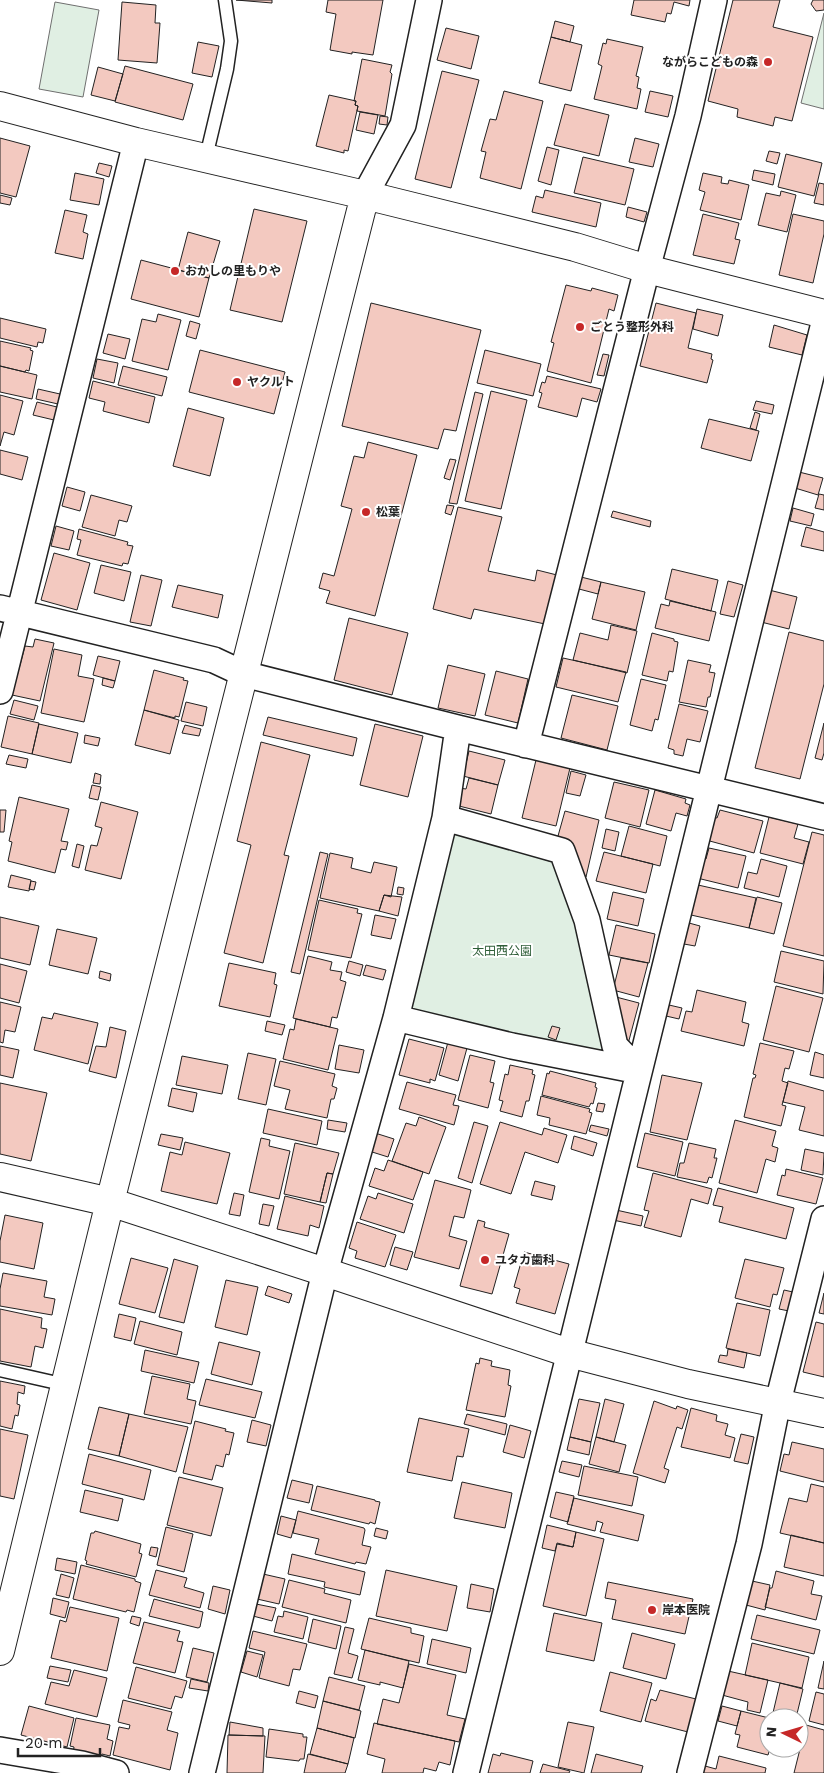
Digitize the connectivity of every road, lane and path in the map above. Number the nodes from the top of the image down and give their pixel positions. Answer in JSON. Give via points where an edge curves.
{"nodes":[{"id":1,"x":225,"y":0,"type":"edge"},
{"id":2,"x":429,"y":0,"type":"edge"},
{"id":3,"x":714,"y":0,"type":"edge"},
{"id":4,"x":0,"y":106,"type":"edge"},
{"id":5,"x":136,"y":142,"type":"junction"},
{"id":6,"x":206,"y":157,"type":"junction"},
{"id":7,"x":365,"y":195,"type":"junction"},
{"id":8,"x":647,"y":269,"type":"junction"},
{"id":9,"x":824,"y":314,"type":"edge"},
{"id":10,"x":824,"y":323,"type":"edge"},
{"id":11,"x":10,"y":611,"type":"edge"},
{"id":12,"x":244,"y":674,"type":"junction"},
{"id":13,"x":0,"y":691,"type":"edge"},
{"id":14,"x":458,"y":728,"type":"junction"},
{"id":15,"x":526,"y":745,"type":"junction"},
{"id":16,"x":709,"y":790,"type":"junction"},
{"id":17,"x":446,"y":818,"type":"junction"},
{"id":18,"x":824,"y":818,"type":"edge"},
{"id":19,"x":396,"y":1018,"type":"junction"},
{"id":20,"x":640,"y":1071,"type":"junction"},
{"id":21,"x":0,"y":1177,"type":"edge"},
{"id":22,"x":110,"y":1202,"type":"junction"},
{"id":23,"x":824,"y":1219,"type":"edge"},
{"id":24,"x":325,"y":1272,"type":"junction"},
{"id":25,"x":569,"y":1353,"type":"junction"},
{"id":26,"x":0,"y":1370,"type":"edge"},
{"id":27,"x":66,"y":1385,"type":"junction"},
{"id":28,"x":778,"y":1402,"type":"junction"},
{"id":29,"x":824,"y":1413,"type":"edge"},
{"id":30,"x":0,"y":1651,"type":"edge"},
{"id":31,"x":0,"y":1750,"type":"edge"},
{"id":32,"x":116,"y":1773,"type":"edge"},
{"id":33,"x":202,"y":1773,"type":"edge"},
{"id":34,"x":466,"y":1773,"type":"edge"},
{"id":35,"x":690,"y":1773,"type":"edge"}],
"edges":[{"from":1,"to":6,"type":"lane","via":[[231,41]]},
{"from":2,"to":7,"type":"street","via":[[404,125]]},
{"from":3,"to":8,"type":"street","via":[[688,116]]},
{"from":4,"to":5,"type":"street"},
{"from":5,"to":6,"type":"street"},
{"from":5,"to":11,"type":"street"},
{"from":6,"to":7,"type":"street"},
{"from":7,"to":8,"type":"street","via":[[575,247]]},
{"from":7,"to":12,"type":"street"},
{"from":8,"to":9,"type":"street"},
{"from":8,"to":15,"type":"street"},
{"from":10,"to":16,"type":"street"},
{"from":11,"to":12,"type":"street","via":[[214,660]]},
{"from":11,"to":13,"type":"street"},
{"from":12,"to":14,"type":"street"},
{"from":12,"to":22,"type":"street"},
{"from":14,"to":15,"type":"street"},
{"from":14,"to":17,"type":"street"},
{"from":15,"to":16,"type":"street"},
{"from":16,"to":18,"type":"street"},
{"from":16,"to":20,"type":"street"},
{"from":17,"to":19,"type":"street"},
{"from":17,"to":20,"type":"street","via":[[562,851],[587,920],[615,1046]]},
{"from":19,"to":20,"type":"street","via":[[512,1046]]},
{"from":19,"to":24,"type":"street"},
{"from":20,"to":25,"type":"street"},
{"from":21,"to":22,"type":"street"},
{"from":22,"to":24,"type":"street"},
{"from":22,"to":27,"type":"street"},
{"from":23,"to":28,"type":"street"},
{"from":24,"to":25,"type":"street"},
{"from":24,"to":33,"type":"street"},
{"from":25,"to":28,"type":"street","via":[[688,1384]]},
{"from":25,"to":34,"type":"street"},
{"from":26,"to":27,"type":"lane"},
{"from":27,"to":30,"type":"street"},
{"from":28,"to":29,"type":"street"},
{"from":28,"to":35,"type":"street","via":[[749,1544]]},
{"from":31,"to":32,"type":"street"}]}
